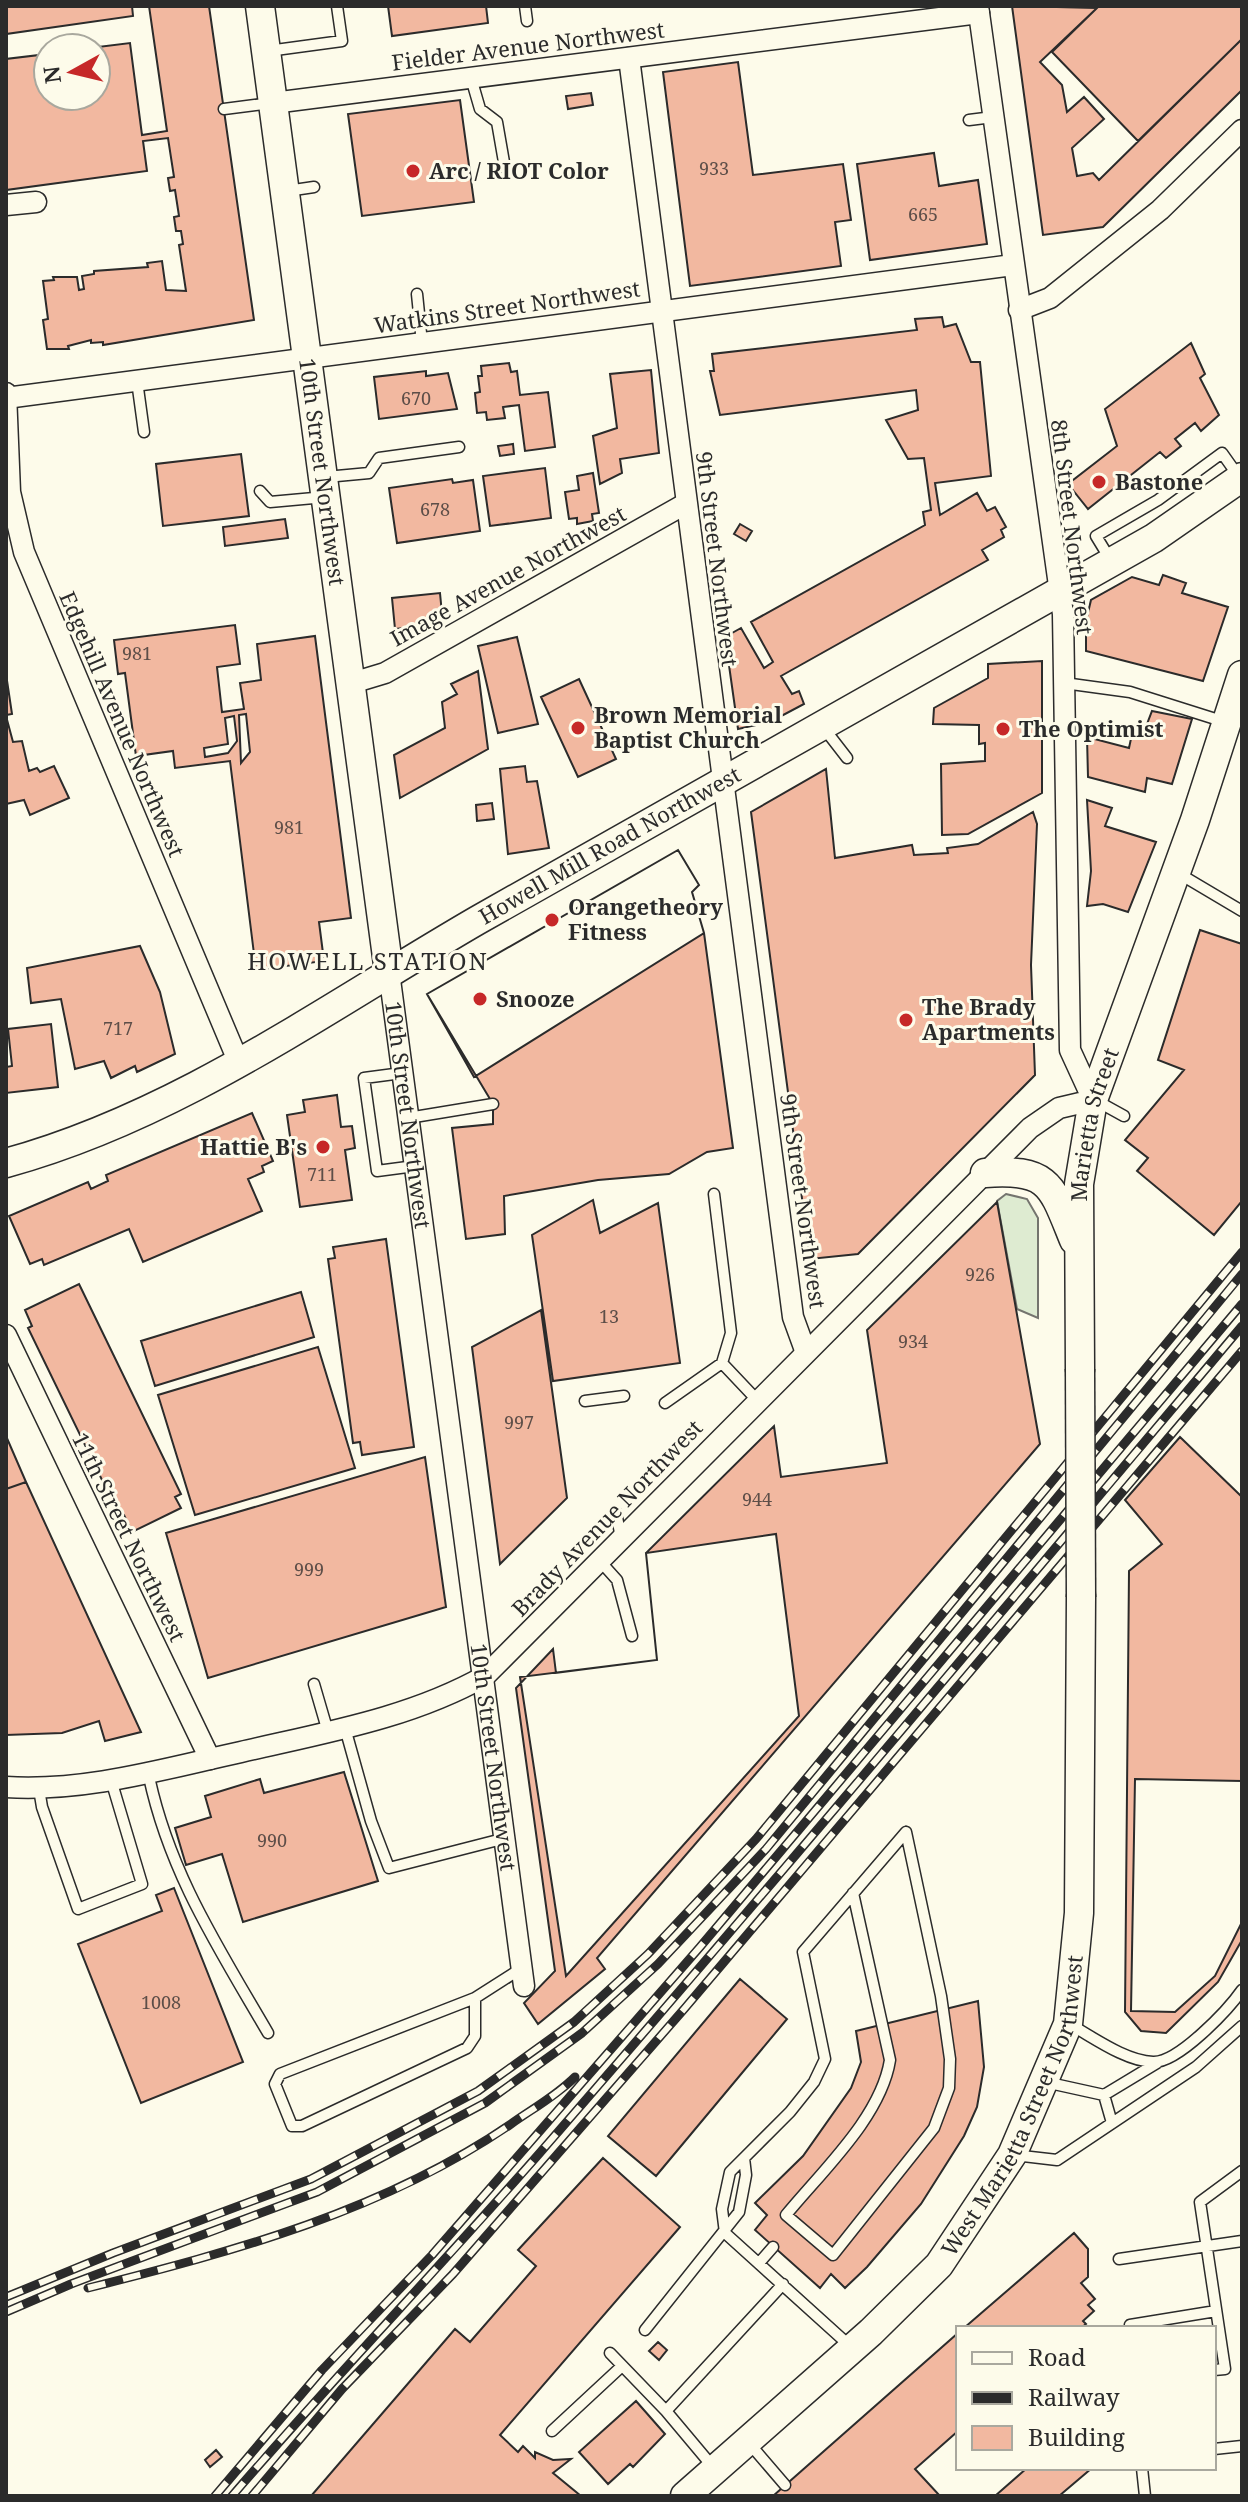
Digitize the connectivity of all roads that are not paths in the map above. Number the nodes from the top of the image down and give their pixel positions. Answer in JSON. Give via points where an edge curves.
{"nodes":[{"id":1,"x":260,"y":6,"type":"edge"},
{"id":2,"x":337,"y":6,"type":"edge"},
{"id":3,"x":525,"y":6,"type":"edge"},
{"id":4,"x":979,"y":10,"type":"edge"},
{"id":5,"x":527,"y":21,"type":"dead end"},
{"id":6,"x":266,"y":51,"type":"junction"},
{"id":7,"x":629,"y":58,"type":"junction"},
{"id":8,"x":471,"y":78,"type":"junction"},
{"id":9,"x":273,"y":103,"type":"junction"},
{"id":10,"x":224,"y":109,"type":"dead end"},
{"id":11,"x":993,"y":117,"type":"junction"},
{"id":12,"x":969,"y":120,"type":"dead end"},
{"id":13,"x":1242,"y":130,"type":"edge"},
{"id":14,"x":505,"y":168,"type":"dead end"},
{"id":15,"x":314,"y":187,"type":"dead end"},
{"id":16,"x":285,"y":191,"type":"junction"},
{"id":17,"x":36,"y":202,"type":"dead end"},
{"id":18,"x":6,"y":205,"type":"edge"},
{"id":19,"x":1013,"y":265,"type":"junction"},
{"id":20,"x":417,"y":294,"type":"dead end"},
{"id":21,"x":1019,"y":310,"type":"junction"},
{"id":22,"x":661,"y":311,"type":"junction"},
{"id":23,"x":422,"y":343,"type":"junction"},
{"id":24,"x":308,"y":359,"type":"junction"},
{"id":25,"x":137,"y":381,"type":"junction"},
{"id":26,"x":6,"y":395,"type":"edge"},
{"id":27,"x":144,"y":432,"type":"dead end"},
{"id":28,"x":459,"y":447,"type":"dead end"},
{"id":29,"x":1241,"y":478,"type":"edge"},
{"id":30,"x":325,"y":487,"type":"junction"},
{"id":31,"x":260,"y":491,"type":"dead end"},
{"id":32,"x":685,"y":504,"type":"junction"},
{"id":33,"x":10,"y":523,"type":"edge"},
{"id":34,"x":1059,"y":592,"type":"junction"},
{"id":35,"x":1242,"y":675,"type":"edge"},
{"id":36,"x":352,"y":683,"type":"junction"},
{"id":37,"x":1064,"y":683,"type":"junction"},
{"id":38,"x":1227,"y":723,"type":"junction"},
{"id":39,"x":822,"y":725,"type":"junction"},
{"id":40,"x":847,"y":758,"type":"dead end"},
{"id":41,"x":722,"y":781,"type":"junction"},
{"id":42,"x":1176,"y":872,"type":"junction"},
{"id":43,"x":1242,"y":911,"type":"edge"},
{"id":44,"x":389,"y":972,"type":"junction"},
{"id":45,"x":239,"y":1063,"type":"junction"},
{"id":46,"x":402,"y":1073,"type":"junction"},
{"id":47,"x":1093,"y":1100,"type":"junction"},
{"id":48,"x":493,"y":1104,"type":"dead end"},
{"id":49,"x":1124,"y":1116,"type":"dead end"},
{"id":50,"x":408,"y":1118,"type":"junction"},
{"id":51,"x":6,"y":1163,"type":"edge"},
{"id":52,"x":415,"y":1166,"type":"junction"},
{"id":53,"x":985,"y":1173,"type":"junction"},
{"id":54,"x":714,"y":1194,"type":"dead end"},
{"id":55,"x":1077,"y":1250,"type":"junction"},
{"id":56,"x":6,"y":1335,"type":"edge"},
{"id":57,"x":805,"y":1350,"type":"junction"},
{"id":58,"x":722,"y":1363,"type":"junction"},
{"id":59,"x":624,"y":1396,"type":"dead end"},
{"id":60,"x":757,"y":1400,"type":"junction"},
{"id":61,"x":585,"y":1401,"type":"dead end"},
{"id":62,"x":665,"y":1403,"type":"dead end"},
{"id":63,"x":616,"y":1512,"type":"dead end"},
{"id":64,"x":621,"y":1538,"type":"junction"},
{"id":65,"x":599,"y":1560,"type":"junction"},
{"id":66,"x":1081,"y":1597,"type":"joint"},
{"id":67,"x":632,"y":1636,"type":"dead end"},
{"id":68,"x":485,"y":1676,"type":"junction"},
{"id":69,"x":314,"y":1684,"type":"dead end"},
{"id":70,"x":336,"y":1730,"type":"junction"},
{"id":71,"x":210,"y":1759,"type":"junction"},
{"id":72,"x":148,"y":1772,"type":"junction"},
{"id":73,"x":111,"y":1780,"type":"junction"},
{"id":74,"x":6,"y":1787,"type":"edge"},
{"id":75,"x":39,"y":1789,"type":"junction"},
{"id":76,"x":506,"y":1838,"type":"junction"},
{"id":77,"x":853,"y":1893,"type":"junction"},
{"id":78,"x":523,"y":1977,"type":"joint"},
{"id":79,"x":1242,"y":1990,"type":"edge"},
{"id":80,"x":475,"y":1998,"type":"junction"},
{"id":81,"x":1068,"y":2024,"type":"junction"},
{"id":82,"x":1242,"y":2026,"type":"edge"},
{"id":83,"x":268,"y":2033,"type":"dead end"},
{"id":84,"x":1157,"y":2063,"type":"junction"},
{"id":85,"x":1043,"y":2082,"type":"junction"},
{"id":86,"x":1104,"y":2095,"type":"junction"},
{"id":87,"x":1112,"y":2123,"type":"junction"},
{"id":88,"x":1012,"y":2155,"type":"junction"},
{"id":89,"x":744,"y":2158,"type":"junction"},
{"id":90,"x":1242,"y":2171,"type":"edge"},
{"id":91,"x":725,"y":2233,"type":"junction"},
{"id":92,"x":1242,"y":2241,"type":"edge"},
{"id":93,"x":1207,"y":2246,"type":"junction"},
{"id":94,"x":773,"y":2247,"type":"dead end"},
{"id":95,"x":1119,"y":2259,"type":"dead end"},
{"id":96,"x":759,"y":2263,"type":"junction"},
{"id":97,"x":783,"y":2284,"type":"junction"},
{"id":98,"x":1216,"y":2311,"type":"junction"},
{"id":99,"x":1130,"y":2325,"type":"dead end"},
{"id":100,"x":645,"y":2330,"type":"dead end"},
{"id":101,"x":853,"y":2348,"type":"junction"},
{"id":102,"x":610,"y":2353,"type":"dead end"},
{"id":103,"x":622,"y":2366,"type":"junction"},
{"id":104,"x":1216,"y":2370,"type":"edge"},
{"id":105,"x":666,"y":2411,"type":"junction"},
{"id":106,"x":552,"y":2431,"type":"dead end"},
{"id":107,"x":747,"y":2441,"type":"junction"},
{"id":108,"x":1242,"y":2446,"type":"edge"},
{"id":109,"x":1216,"y":2449,"type":"edge"},
{"id":110,"x":715,"y":2470,"type":"junction"},
{"id":111,"x":1142,"y":2470,"type":"edge"},
{"id":112,"x":785,"y":2485,"type":"dead end"},
{"id":113,"x":685,"y":2496,"type":"edge"},
{"id":114,"x":1145,"y":2496,"type":"edge"}],
"edges":[{"from":1,"to":6,"type":"main road","name":"10th Street Northwest"},
{"from":2,"to":6,"type":"lane","via":[[342,41]]},
{"from":3,"to":5,"type":"lane"},
{"from":4,"to":7,"type":"street","name":"Fielder Avenue Northwest"},
{"from":4,"to":11,"type":"street","name":"8th Street Northwest"},
{"from":6,"to":9,"type":"main road","name":"10th Street Northwest"},
{"from":7,"to":8,"type":"street","name":"Fielder Avenue Northwest"},
{"from":7,"to":22,"type":"street","name":"9th Street Northwest"},
{"from":8,"to":9,"type":"street","name":"Fielder Avenue Northwest"},
{"from":8,"to":14,"type":"lane","via":[[480,109],[497,122]]},
{"from":9,"to":10,"type":"lane"},
{"from":9,"to":16,"type":"main road","name":"10th Street Northwest"},
{"from":11,"to":12,"type":"lane"},
{"from":11,"to":19,"type":"street","name":"8th Street Northwest"},
{"from":13,"to":21,"type":"street","via":[[1160,210],[1050,298]]},
{"from":15,"to":16,"type":"lane"},
{"from":16,"to":24,"type":"main road","name":"10th Street Northwest"},
{"from":17,"to":18,"type":"street"},
{"from":19,"to":21,"type":"street","name":"8th Street Northwest"},
{"from":19,"to":22,"type":"street","name":"Watkins Street Northwest"},
{"from":20,"to":23,"type":"lane"},
{"from":21,"to":34,"type":"street","name":"8th Street Northwest"},
{"from":22,"to":23,"type":"street","name":"Watkins Street Northwest"},
{"from":22,"to":32,"type":"street","name":"9th Street Northwest"},
{"from":23,"to":24,"type":"street","name":"Watkins Street Northwest"},
{"from":24,"to":25,"type":"street","name":"Watkins Street Northwest"},
{"from":24,"to":30,"type":"main road","name":"10th Street Northwest"},
{"from":25,"to":26,"type":"street","name":"Watkins Street Northwest"},
{"from":25,"to":27,"type":"lane"},
{"from":26,"to":33,"type":"street","name":"Edgehill Avenue Northwest"},
{"from":28,"to":30,"type":"lane","via":[[379,458],[369,473]]},
{"from":29,"to":34,"type":"main road","name":"Howell Mill Road Northwest"},
{"from":30,"to":31,"type":"lane","via":[[270,502]]},
{"from":30,"to":36,"type":"main road","name":"10th Street Northwest"},
{"from":32,"to":36,"type":"street","name":"Image Avenue Northwest","via":[[385,673]]},
{"from":32,"to":41,"type":"street","name":"9th Street Northwest","via":[[704,598]]},
{"from":33,"to":45,"type":"street","name":"Edgehill Avenue Northwest"},
{"from":34,"to":37,"type":"street","name":"8th Street Northwest"},
{"from":34,"to":39,"type":"main road","name":"Howell Mill Road Northwest"},
{"from":35,"to":38,"type":"main road","name":"Marietta Street"},
{"from":36,"to":44,"type":"main road","name":"10th Street Northwest"},
{"from":37,"to":38,"type":"lane","via":[[1130,692]]},
{"from":37,"to":47,"type":"street","name":"8th Street Northwest","via":[[1070,1050]]},
{"from":38,"to":42,"type":"main road","name":"Marietta Street"},
{"from":39,"to":40,"type":"lane"},
{"from":39,"to":41,"type":"main road","name":"Howell Mill Road Northwest"},
{"from":41,"to":44,"type":"main road","name":"Howell Mill Road Northwest"},
{"from":41,"to":57,"type":"street","name":"9th Street Northwest","via":[[793,1317]]},
{"from":42,"to":43,"type":"lane"},
{"from":42,"to":47,"type":"main road","name":"Marietta Street"},
{"from":44,"to":45,"type":"main road","name":"Howell Mill Road Northwest"},
{"from":44,"to":46,"type":"street","name":"10th Street Northwest"},
{"from":45,"to":51,"type":"main road","name":"Howell Mill Road Northwest","via":[[136,1113]]},
{"from":46,"to":50,"type":"street","name":"10th Street Northwest"},
{"from":46,"to":52,"type":"lane","via":[[364,1078],[370,1125],[377,1171]]},
{"from":47,"to":49,"type":"lane"},
{"from":47,"to":53,"type":"street","name":"Brady Avenue Northwest","via":[[1059,1108],[1030,1128]]},
{"from":47,"to":55,"type":"main road","name":"Marietta Street","via":[[1079,1184]]},
{"from":48,"to":50,"type":"lane"},
{"from":50,"to":52,"type":"street","name":"10th Street Northwest"},
{"from":52,"to":68,"type":"street","name":"10th Street Northwest"},
{"from":53,"to":55,"type":"main road","via":[[1032,1176],[1049,1184]]},
{"from":53,"to":57,"type":"street","name":"Brady Avenue Northwest"},
{"from":54,"to":58,"type":"lane","via":[[731,1333]]},
{"from":55,"to":66,"type":"main road","name":"Marietta Street","bridge":true},
{"from":56,"to":71,"type":"street","name":"11th Street Northwest"},
{"from":57,"to":60,"type":"street","name":"Brady Avenue Northwest"},
{"from":58,"to":60,"type":"lane"},
{"from":58,"to":62,"type":"lane"},
{"from":59,"to":61,"type":"lane"},
{"from":60,"to":64,"type":"street","name":"Brady Avenue Northwest"},
{"from":63,"to":64,"type":"lane"},
{"from":64,"to":65,"type":"street","name":"Brady Avenue Northwest"},
{"from":65,"to":67,"type":"lane","via":[[617,1580]]},
{"from":65,"to":68,"type":"street","name":"Brady Avenue Northwest"},
{"from":66,"to":81,"type":"main road","name":"West Marietta Street Northwest","via":[[1079,1913]]},
{"from":68,"to":70,"type":"street","name":"Brady Avenue Northwest","via":[[457,1692]]},
{"from":68,"to":76,"type":"street","name":"10th Street Northwest"},
{"from":69,"to":70,"type":"lane"},
{"from":70,"to":71,"type":"street","name":"Brady Avenue Northwest"},
{"from":70,"to":76,"type":"lane","via":[[389,1868]]},
{"from":71,"to":72,"type":"street","name":"Brady Avenue Northwest"},
{"from":72,"to":73,"type":"street","name":"Brady Avenue Northwest"},
{"from":72,"to":83,"type":"lane","via":[[188,1895]]},
{"from":73,"to":75,"type":"street","name":"Brady Avenue Northwest"},
{"from":73,"to":75,"type":"lane","via":[[142,1884],[78,1909]]},
{"from":74,"to":75,"type":"street","name":"Brady Avenue Northwest"},
{"from":76,"to":78,"type":"street","name":"10th Street Northwest"},
{"from":77,"to":77,"type":"lane","via":[[906,1832],[941,1996],[949,2088],[934,2128],[833,2255],[786,2215],[873,2108],[886,2083],[890,2060]]},
{"from":77,"to":89,"type":"lane","via":[[803,1952],[825,2059],[814,2082]]},
{"from":78,"to":80,"type":"lane"},
{"from":79,"to":84,"type":"lane","via":[[1191,2043]]},
{"from":80,"to":80,"type":"lane","via":[[280,2074],[275,2084],[292,2126],[302,2126],[467,2048],[475,2036]]},
{"from":81,"to":84,"type":"lane","via":[[1140,2060]]},
{"from":81,"to":85,"type":"main road","name":"West Marietta Street Northwest"},
{"from":82,"to":87,"type":"lane","via":[[1196,2067]]},
{"from":84,"to":86,"type":"lane"},
{"from":85,"to":86,"type":"lane"},
{"from":85,"to":88,"type":"main road","name":"West Marietta Street Northwest"},
{"from":86,"to":87,"type":"lane"},
{"from":87,"to":88,"type":"lane","via":[[1057,2160]]},
{"from":88,"to":101,"type":"main road","name":"West Marietta Street Northwest","via":[[939,2265]]},
{"from":89,"to":91,"type":"lane","via":[[739,2212]]},
{"from":89,"to":91,"type":"lane","via":[[730,2172],[722,2209]]},
{"from":90,"to":93,"type":"lane","via":[[1200,2202]]},
{"from":91,"to":96,"type":"lane"},
{"from":91,"to":100,"type":"lane"},
{"from":92,"to":93,"type":"lane"},
{"from":93,"to":95,"type":"lane"},
{"from":93,"to":98,"type":"lane"},
{"from":94,"to":96,"type":"lane"},
{"from":96,"to":97,"type":"lane"},
{"from":97,"to":101,"type":"lane"},
{"from":97,"to":105,"type":"lane"},
{"from":98,"to":99,"type":"lane"},
{"from":98,"to":104,"type":"lane","via":[[1225,2369]]},
{"from":101,"to":107,"type":"main road","name":"West Marietta Street Northwest"},
{"from":102,"to":103,"type":"lane"},
{"from":103,"to":105,"type":"lane"},
{"from":103,"to":106,"type":"lane"},
{"from":105,"to":110,"type":"lane"},
{"from":107,"to":110,"type":"main road","name":"West Marietta Street Northwest"},
{"from":107,"to":112,"type":"lane"},
{"from":108,"to":109,"type":"lane"},
{"from":110,"to":113,"type":"main road","name":"West Marietta Street Northwest"},
{"from":111,"to":114,"type":"lane"}]}
